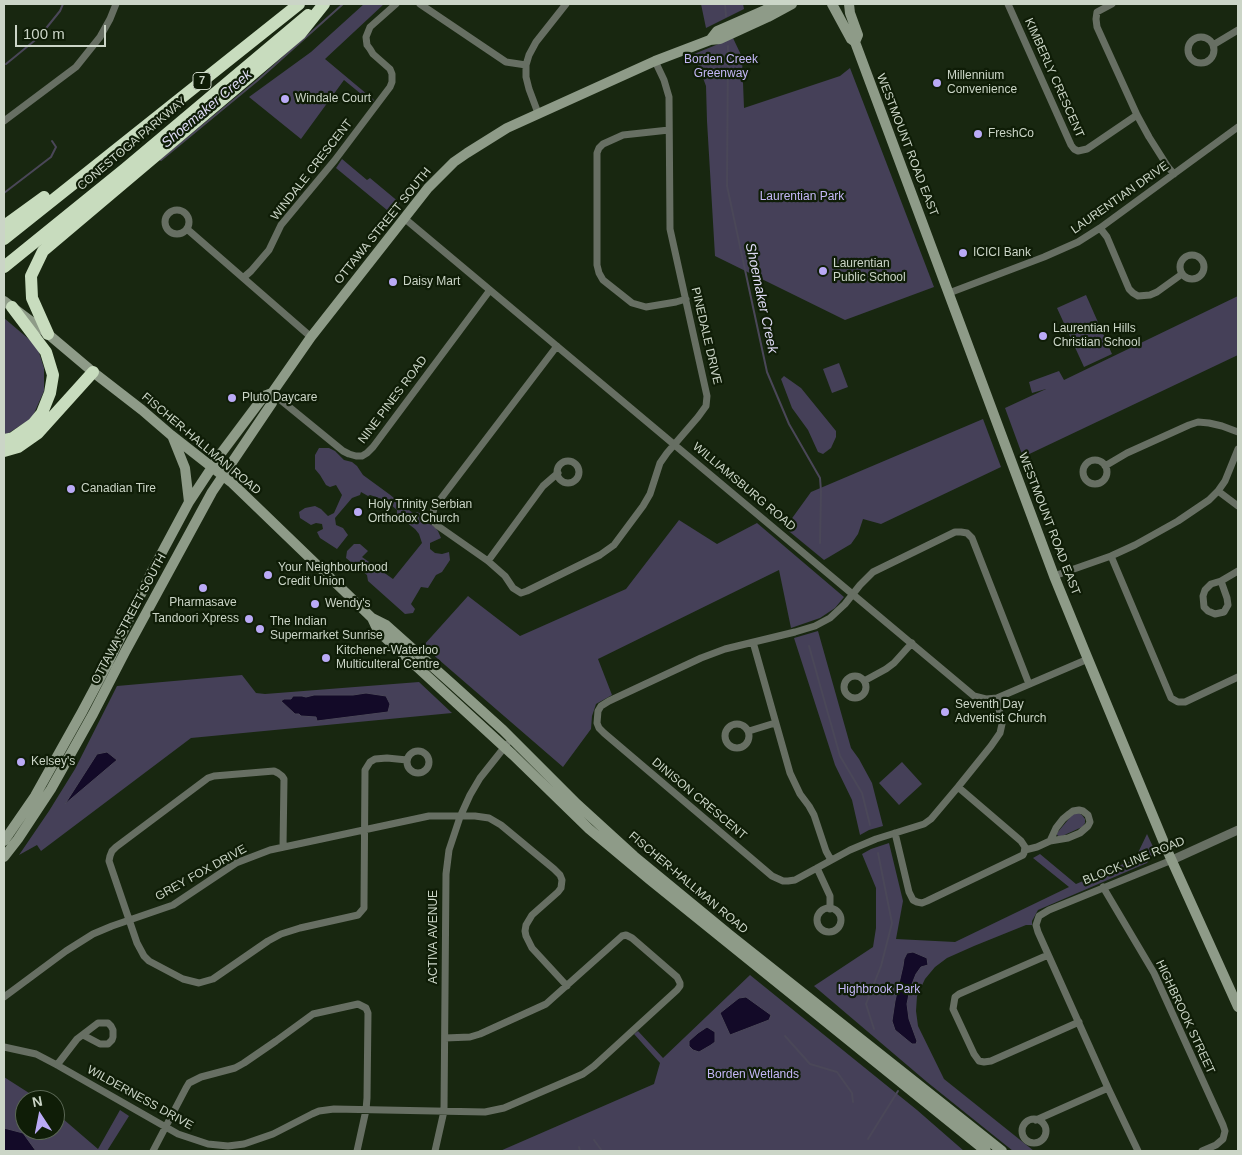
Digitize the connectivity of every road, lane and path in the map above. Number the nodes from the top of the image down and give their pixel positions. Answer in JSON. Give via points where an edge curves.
{"nodes":[{"id":1,"x":116,"y":4,"type":"edge"},
{"id":2,"x":299,"y":4,"type":"edge"},
{"id":3,"x":324,"y":4,"type":"edge"},
{"id":4,"x":396,"y":4,"type":"edge"},
{"id":5,"x":420,"y":4,"type":"edge"},
{"id":6,"x":566,"y":4,"type":"edge"},
{"id":7,"x":775,"y":4,"type":"edge"},
{"id":8,"x":792,"y":4,"type":"edge"},
{"id":9,"x":831,"y":4,"type":"edge"},
{"id":10,"x":849,"y":4,"type":"edge"},
{"id":11,"x":1008,"y":4,"type":"edge"},
{"id":12,"x":1112,"y":4,"type":"edge"},
{"id":13,"x":1238,"y":30,"type":"edge"},
{"id":14,"x":710,"y":40,"type":"junction"},
{"id":15,"x":855,"y":42,"type":"junction"},
{"id":16,"x":1213,"y":45,"type":"dead end"},
{"id":17,"x":655,"y":61,"type":"junction"},
{"id":18,"x":526,"y":65,"type":"junction"},
{"id":19,"x":538,"y":113,"type":"junction"},
{"id":20,"x":1137,"y":115,"type":"junction"},
{"id":21,"x":4,"y":121,"type":"edge"},
{"id":22,"x":1238,"y":127,"type":"edge"},
{"id":23,"x":669,"y":130,"type":"junction"},
{"id":24,"x":104,"y":158,"type":"junction"},
{"id":25,"x":1174,"y":174,"type":"junction"},
{"id":26,"x":404,"y":218,"type":"junction"},
{"id":27,"x":4,"y":226,"type":"edge"},
{"id":28,"x":1100,"y":228,"type":"junction"},
{"id":29,"x":187,"y":229,"type":"dead end"},
{"id":30,"x":4,"y":239,"type":"edge"},
{"id":31,"x":28,"y":248,"type":"junction"},
{"id":32,"x":4,"y":267,"type":"edge"},
{"id":33,"x":4,"y":274,"type":"edge"},
{"id":34,"x":1182,"y":274,"type":"dead end"},
{"id":35,"x":243,"y":278,"type":"junction"},
{"id":36,"x":490,"y":290,"type":"junction"},
{"id":37,"x":949,"y":293,"type":"junction"},
{"id":38,"x":686,"y":299,"type":"junction"},
{"id":39,"x":8,"y":304,"type":"edge"},
{"id":40,"x":48,"y":334,"type":"junction"},
{"id":41,"x":311,"y":336,"type":"junction"},
{"id":42,"x":557,"y":346,"type":"junction"},
{"id":43,"x":96,"y":374,"type":"junction"},
{"id":44,"x":272,"y":393,"type":"junction"},
{"id":45,"x":1238,"y":432,"type":"edge"},
{"id":46,"x":171,"y":435,"type":"junction"},
{"id":47,"x":4,"y":440,"type":"edge"},
{"id":48,"x":675,"y":444,"type":"junction"},
{"id":49,"x":1238,"y":449,"type":"edge"},
{"id":50,"x":4,"y":451,"type":"edge"},
{"id":51,"x":1106,"y":466,"type":"dead end"},
{"id":52,"x":213,"y":467,"type":"junction"},
{"id":53,"x":558,"y":473,"type":"dead end"},
{"id":54,"x":224,"y":476,"type":"junction"},
{"id":55,"x":1218,"y":491,"type":"junction"},
{"id":56,"x":189,"y":502,"type":"junction"},
{"id":57,"x":1238,"y":506,"type":"edge"},
{"id":58,"x":1111,"y":556,"type":"junction"},
{"id":59,"x":488,"y":561,"type":"junction"},
{"id":60,"x":1238,"y":571,"type":"edge"},
{"id":61,"x":1054,"y":576,"type":"junction"},
{"id":62,"x":1221,"y":581,"type":"junction"},
{"id":63,"x":853,"y":594,"type":"junction"},
{"id":64,"x":753,"y":642,"type":"junction"},
{"id":65,"x":912,"y":643,"type":"junction"},
{"id":66,"x":1088,"y":659,"type":"junction"},
{"id":67,"x":1238,"y":677,"type":"edge"},
{"id":68,"x":864,"y":681,"type":"dead end"},
{"id":69,"x":1029,"y":684,"type":"junction"},
{"id":70,"x":997,"y":698,"type":"junction"},
{"id":71,"x":775,"y":723,"type":"junction"},
{"id":72,"x":749,"y":731,"type":"dead end"},
{"id":73,"x":508,"y":743,"type":"junction"},
{"id":74,"x":407,"y":760,"type":"dead end"},
{"id":75,"x":958,"y":787,"type":"junction"},
{"id":76,"x":460,"y":817,"type":"junction"},
{"id":77,"x":365,"y":830,"type":"junction"},
{"id":78,"x":1238,"y":830,"type":"edge"},
{"id":79,"x":895,"y":833,"type":"junction"},
{"id":80,"x":1050,"y":841,"type":"junction"},
{"id":81,"x":4,"y":842,"type":"edge"},
{"id":82,"x":283,"y":847,"type":"junction"},
{"id":83,"x":1025,"y":850,"type":"junction"},
{"id":84,"x":4,"y":857,"type":"edge"},
{"id":85,"x":830,"y":860,"type":"junction"},
{"id":86,"x":1172,"y":860,"type":"junction"},
{"id":87,"x":817,"y":868,"type":"junction"},
{"id":88,"x":1103,"y":887,"type":"junction"},
{"id":89,"x":830,"y":909,"type":"dead end"},
{"id":90,"x":129,"y":919,"type":"junction"},
{"id":91,"x":1048,"y":954,"type":"junction"},
{"id":92,"x":567,"y":986,"type":"junction"},
{"id":93,"x":4,"y":997,"type":"edge"},
{"id":94,"x":1238,"y":1007,"type":"edge"},
{"id":95,"x":1079,"y":1022,"type":"junction"},
{"id":96,"x":83,"y":1035,"type":"dead end"},
{"id":97,"x":445,"y":1038,"type":"junction"},
{"id":98,"x":4,"y":1047,"type":"edge"},
{"id":99,"x":57,"y":1065,"type":"junction"},
{"id":100,"x":1108,"y":1088,"type":"junction"},
{"id":101,"x":366,"y":1110,"type":"junction"},
{"id":102,"x":444,"y":1111,"type":"junction"},
{"id":103,"x":1036,"y":1120,"type":"dead end"},
{"id":104,"x":165,"y":1128,"type":"junction"},
{"id":105,"x":153,"y":1151,"type":"edge"},
{"id":106,"x":356,"y":1151,"type":"edge"},
{"id":107,"x":435,"y":1151,"type":"edge"},
{"id":108,"x":986,"y":1151,"type":"edge"},
{"id":109,"x":1002,"y":1151,"type":"edge"},
{"id":110,"x":1138,"y":1151,"type":"edge"},
{"id":111,"x":1202,"y":1151,"type":"edge"}],
"edges":[{"from":1,"to":21,"type":"street","via":[[100,36],[76,67]]},
{"from":2,"to":24,"type":"highway","name":"CONESTOGA PARKWAY","number":"7"},
{"from":3,"to":31,"type":"highway","name":"CONESTOGA PARKWAY","number":"7"},
{"from":3,"to":40,"type":"highway","via":[[300,34],[43,251],[31,276],[32,298]]},
{"from":4,"to":35,"type":"street","name":"WINDALE CRESCENT","via":[[370,26],[366,37],[373,54],[392,74],[390,87],[281,224],[269,250]]},
{"from":5,"to":18,"type":"street","via":[[506,62]]},
{"from":6,"to":18,"type":"street","via":[[536,42]]},
{"from":7,"to":14,"type":"main road","via":[[717,32]]},
{"from":8,"to":14,"type":"main road","via":[[720,39]]},
{"from":9,"to":15,"type":"main road","via":[[850,39]]},
{"from":10,"to":15,"type":"main road","via":[[858,35]]},
{"from":11,"to":20,"type":"street","name":"KIMBERLY CRESCENT","via":[[1074,149],[1087,149]]},
{"from":12,"to":20,"type":"street","via":[[1097,12],[1097,27]]},
{"from":13,"to":16,"type":"street"},
{"from":14,"to":17,"type":"main road","name":"OTTAWA STREET SOUTH"},
{"from":15,"to":37,"type":"main road","name":"WESTMOUNT ROAD EAST"},
{"from":17,"to":19,"type":"main road","name":"OTTAWA STREET SOUTH"},
{"from":17,"to":23,"type":"street","name":"PINEDALE DRIVE","via":[[669,96]]},
{"from":18,"to":19,"type":"street","via":[[529,89]]},
{"from":19,"to":26,"type":"main road","name":"OTTAWA STREET SOUTH","via":[[488,139],[454,162]]},
{"from":20,"to":25,"type":"street"},
{"from":22,"to":25,"type":"street","name":"LAURENTIAN DRIVE"},
{"from":23,"to":38,"type":"street","name":"PINEDALE DRIVE","via":[[670,229]]},
{"from":23,"to":38,"type":"street","via":[[623,136],[599,148],[597,265],[603,280],[632,304],[646,307]]},
{"from":24,"to":27,"type":"highway","via":[[86,166]]},
{"from":24,"to":30,"type":"highway","name":"CONESTOGA PARKWAY","number":"7"},
{"from":25,"to":28,"type":"street","name":"LAURENTIAN DRIVE"},
{"from":26,"to":36,"type":"street","name":"WILLIAMSBURG ROAD"},
{"from":26,"to":41,"type":"main road","name":"OTTAWA STREET SOUTH"},
{"from":28,"to":34,"type":"street","via":[[1132,293],[1150,295]]},
{"from":28,"to":37,"type":"street","name":"LAURENTIAN DRIVE","via":[[1044,257]]},
{"from":29,"to":35,"type":"street"},
{"from":31,"to":32,"type":"highway","name":"CONESTOGA PARKWAY","number":"7"},
{"from":31,"to":33,"type":"highway"},
{"from":35,"to":41,"type":"street"},
{"from":36,"to":42,"type":"street","name":"WILLIAMSBURG ROAD"},
{"from":36,"to":44,"type":"street","name":"NINE PINES ROAD","via":[[373,446],[362,456],[343,451]]},
{"from":37,"to":61,"type":"main road","name":"WESTMOUNT ROAD EAST"},
{"from":38,"to":48,"type":"street","name":"PINEDALE DRIVE","via":[[708,396],[706,406]]},
{"from":39,"to":40,"type":"main road","name":"FISCHER-HALLMAN ROAD"},
{"from":39,"to":47,"type":"highway","via":[[46,352],[53,375],[42,414],[13,438]]},
{"from":40,"to":43,"type":"main road","name":"FISCHER-HALLMAN ROAD"},
{"from":41,"to":44,"type":"main road","name":"OTTAWA STREET SOUTH"},
{"from":42,"to":48,"type":"street","name":"WILLIAMSBURG ROAD"},
{"from":42,"to":59,"type":"street","name":"PINEDALE DRIVE","via":[[434,508],[438,526]]},
{"from":43,"to":46,"type":"main road","name":"FISCHER-HALLMAN ROAD"},
{"from":43,"to":50,"type":"highway","via":[[38,433],[18,447]]},
{"from":44,"to":52,"type":"main road","name":"OTTAWA STREET SOUTH","via":[[264,396]]},
{"from":44,"to":54,"type":"main road","name":"OTTAWA STREET SOUTH","via":[[272,403]]},
{"from":45,"to":51,"type":"street","via":[[1198,422],[1127,453]]},
{"from":46,"to":52,"type":"main road","name":"FISCHER-HALLMAN ROAD"},
{"from":46,"to":56,"type":"main road","via":[[185,468]]},
{"from":48,"to":59,"type":"street","name":"PINEDALE DRIVE","via":[[660,463],[643,506],[614,544],[600,555],[522,593],[513,588]]},
{"from":48,"to":63,"type":"street","name":"WILLIAMSBURG ROAD"},
{"from":49,"to":55,"type":"street"},
{"from":52,"to":54,"type":"main road","name":"FISCHER-HALLMAN ROAD"},
{"from":52,"to":56,"type":"main road","name":"OTTAWA STREET SOUTH"},
{"from":53,"to":59,"type":"street","via":[[543,486]]},
{"from":54,"to":73,"type":"main road","name":"FISCHER-HALLMAN ROAD","via":[[372,618],[378,631]]},
{"from":54,"to":84,"type":"main road","name":"OTTAWA STREET SOUTH","via":[[164,578],[51,789]]},
{"from":55,"to":57,"type":"street"},
{"from":55,"to":58,"type":"street","via":[[1178,521]]},
{"from":56,"to":81,"type":"main road","name":"OTTAWA STREET SOUTH","via":[[82,712],[35,796]]},
{"from":58,"to":61,"type":"street"},
{"from":58,"to":67,"type":"street","via":[[1171,698],[1185,702]]},
{"from":60,"to":62,"type":"street"},
{"from":61,"to":66,"type":"main road","name":"WESTMOUNT ROAD EAST"},
{"from":62,"to":62,"type":"street","via":[[1204,590],[1204,607],[1208,612],[1224,612],[1228,605]]},
{"from":63,"to":64,"type":"street","name":"DINISON CRESCENT","via":[[830,618],[815,626]]},
{"from":63,"to":65,"type":"street","name":"WILLIAMSBURG ROAD"},
{"from":63,"to":69,"type":"street","name":"DINISON CRESCENT","via":[[873,572],[949,534],[967,534],[975,544]]},
{"from":64,"to":71,"type":"street"},
{"from":64,"to":87,"type":"street","name":"DINISON CRESCENT","via":[[701,658],[609,700],[598,711],[597,723],[604,733],[772,876],[783,881],[795,880]]},
{"from":65,"to":68,"type":"street","via":[[894,663]]},
{"from":65,"to":70,"type":"street","name":"WILLIAMSBURG ROAD","via":[[974,696]]},
{"from":66,"to":69,"type":"street"},
{"from":66,"to":86,"type":"main road","name":"WESTMOUNT ROAD EAST"},
{"from":69,"to":70,"type":"street"},
{"from":70,"to":75,"type":"street","name":"DINISON CRESCENT","via":[[1002,724],[1000,733]]},
{"from":71,"to":72,"type":"street"},
{"from":71,"to":85,"type":"street","via":[[794,783],[814,815]]},
{"from":73,"to":76,"type":"street","name":"ACTIVA AVENUE","via":[[480,778]]},
{"from":73,"to":108,"type":"main road","name":"FISCHER-HALLMAN ROAD","via":[[589,828],[642,874]]},
{"from":73,"to":109,"type":"main road","name":"FISCHER-HALLMAN ROAD","via":[[634,856]]},
{"from":74,"to":77,"type":"street","via":[[375,759],[367,766]]},
{"from":75,"to":79,"type":"street","name":"DINISON CRESCENT","via":[[931,819]]},
{"from":75,"to":83,"type":"street","via":[[1021,841]]},
{"from":76,"to":77,"type":"street","name":"GREY FOX DRIVE","via":[[429,816]]},
{"from":76,"to":92,"type":"street","name":"GREY FOX DRIVE","via":[[489,818],[560,875],[562,888],[532,915],[525,931],[532,948]]},
{"from":76,"to":97,"type":"street","name":"ACTIVA AVENUE","via":[[449,850],[446,874]]},
{"from":77,"to":82,"type":"street","name":"GREY FOX DRIVE"},
{"from":77,"to":90,"type":"street","via":[[362,912],[281,934],[206,982],[190,982],[149,961],[140,951]]},
{"from":78,"to":86,"type":"street","name":"BLOCK LINE ROAD"},
{"from":79,"to":83,"type":"street","via":[[909,892],[917,902],[927,901],[1019,857]]},
{"from":79,"to":85,"type":"street","name":"DINISON CRESCENT"},
{"from":80,"to":80,"type":"street","via":[[1068,838],[1085,830],[1090,822],[1088,815],[1079,810],[1070,814],[1056,828]]},
{"from":80,"to":83,"type":"street"},
{"from":82,"to":90,"type":"street","name":"GREY FOX DRIVE","via":[[236,863],[173,905]]},
{"from":82,"to":90,"type":"street","via":[[285,785],[282,776],[274,771],[208,778],[112,851],[109,861]]},
{"from":85,"to":87,"type":"street","name":"DINISON CRESCENT"},
{"from":86,"to":88,"type":"street","name":"BLOCK LINE ROAD"},
{"from":86,"to":94,"type":"main road","name":"WESTMOUNT ROAD EAST"},
{"from":87,"to":89,"type":"street","via":[[830,896]]},
{"from":88,"to":91,"type":"street","name":"BLOCK LINE ROAD","via":[[1039,916],[1036,925]]},
{"from":88,"to":111,"type":"street","name":"HIGHBROOK STREET","via":[[1154,973],[1223,1125],[1223,1139]]},
{"from":90,"to":93,"type":"street","name":"GREY FOX DRIVE","via":[[66,951]]},
{"from":91,"to":95,"type":"street"},
{"from":91,"to":95,"type":"street","via":[[955,997],[954,1009],[970,1047],[979,1061],[991,1061]]},
{"from":92,"to":97,"type":"street","via":[[546,1004],[480,1034]]},
{"from":92,"to":102,"type":"street","name":"WILDERNESS DRIVE","via":[[626,935],[677,976],[680,982],[677,990],[583,1074],[495,1111]]},
{"from":95,"to":100,"type":"street"},
{"from":96,"to":99,"type":"street"},
{"from":97,"to":102,"type":"street","name":"ACTIVA AVENUE"},
{"from":98,"to":99,"type":"street","name":"WILDERNESS DRIVE","via":[[36,1054]]},
{"from":99,"to":104,"type":"street","name":"WILDERNESS DRIVE"},
{"from":100,"to":103,"type":"street"},
{"from":100,"to":110,"type":"street"},
{"from":101,"to":102,"type":"street","name":"WILDERNESS DRIVE"},
{"from":101,"to":104,"type":"street","name":"WILDERNESS DRIVE","via":[[319,1112],[254,1142],[228,1146],[194,1141]]},
{"from":101,"to":104,"type":"street","via":[[368,1013],[358,1004],[313,1014],[244,1063],[189,1083]]},
{"from":101,"to":106,"type":"street"},
{"from":102,"to":107,"type":"street","name":"ACTIVA AVENUE"},
{"from":104,"to":105,"type":"street"}]}
